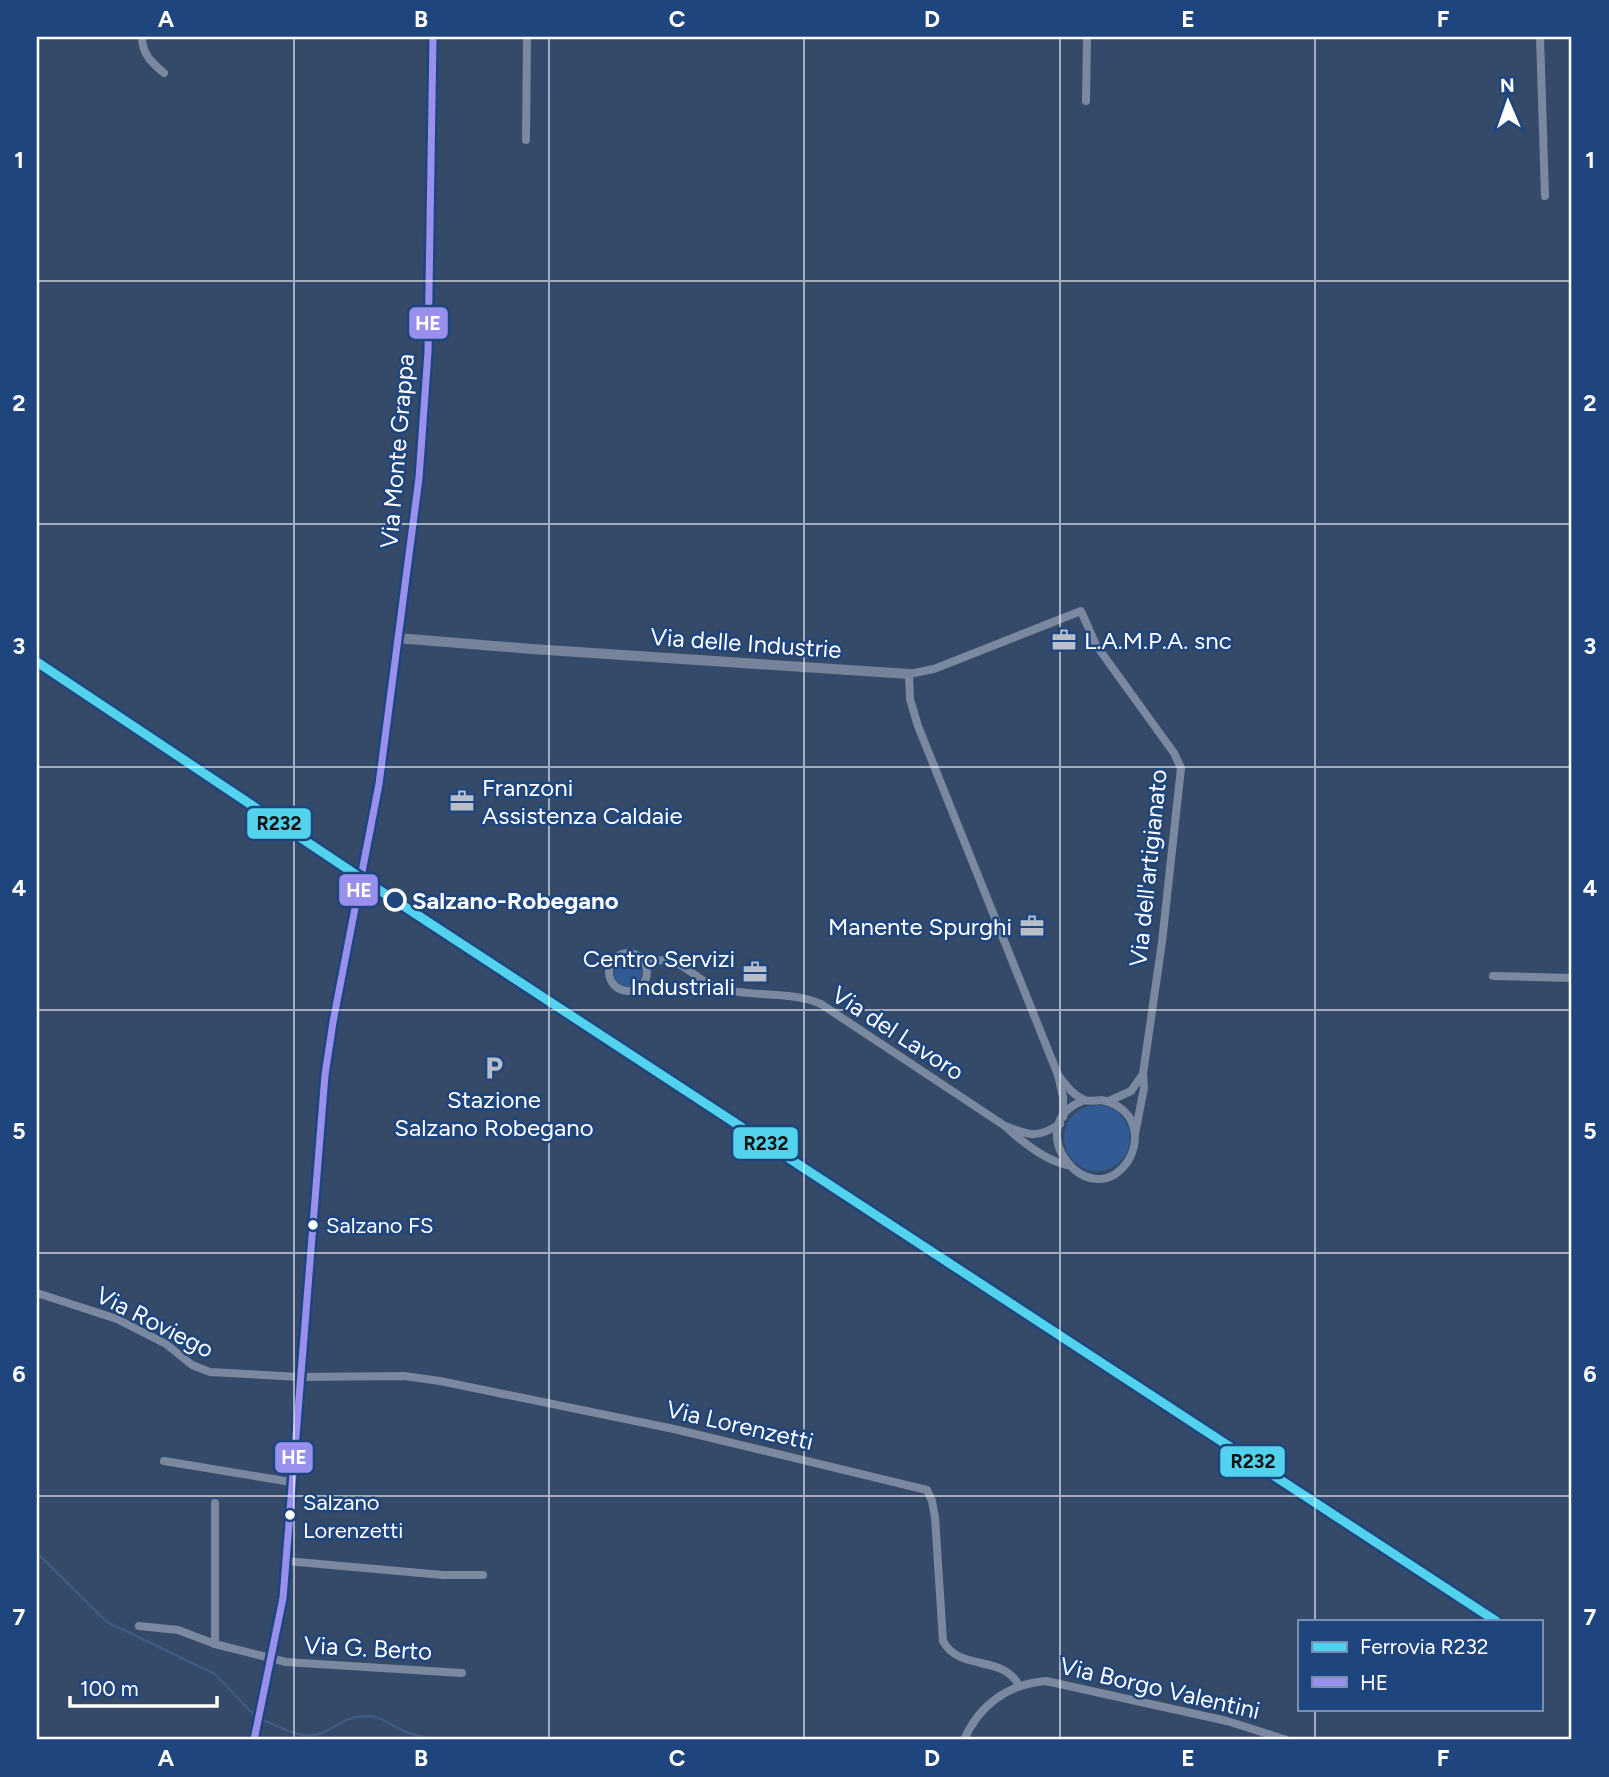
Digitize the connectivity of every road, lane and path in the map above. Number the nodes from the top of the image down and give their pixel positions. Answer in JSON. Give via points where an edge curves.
{"nodes":[{"id":1,"x":142,"y":37,"type":"edge"},
{"id":2,"x":433,"y":37,"type":"edge"},
{"id":3,"x":527,"y":37,"type":"edge"},
{"id":4,"x":1087,"y":37,"type":"edge"},
{"id":5,"x":1540,"y":37,"type":"edge"},
{"id":6,"x":164,"y":73,"type":"dead end"},
{"id":7,"x":1086,"y":101,"type":"dead end"},
{"id":8,"x":526,"y":140,"type":"dead end"},
{"id":9,"x":1545,"y":196,"type":"dead end"},
{"id":10,"x":1081,"y":611,"type":"joint"},
{"id":11,"x":397,"y":638,"type":"junction"},
{"id":12,"x":909,"y":674,"type":"junction"},
{"id":13,"x":379,"y":783,"type":"tunnel mouth"},
{"id":14,"x":367,"y":846,"type":"tunnel mouth"},
{"id":15,"x":645,"y":964,"type":"junction"},
{"id":16,"x":1493,"y":976,"type":"dead end"},
{"id":17,"x":1572,"y":978,"type":"edge"},
{"id":18,"x":1143,"y":1074,"type":"junction"},
{"id":19,"x":1058,"y":1075,"type":"junction"},
{"id":20,"x":1085,"y":1100,"type":"junction"},
{"id":21,"x":1106,"y":1101,"type":"junction"},
{"id":22,"x":1062,"y":1121,"type":"junction"},
{"id":23,"x":1005,"y":1126,"type":"junction"},
{"id":24,"x":1135,"y":1134,"type":"junction"},
{"id":25,"x":1067,"y":1165,"type":"junction"},
{"id":26,"x":37,"y":1293,"type":"edge"},
{"id":27,"x":300,"y":1377,"type":"junction"},
{"id":28,"x":164,"y":1461,"type":"dead end"},
{"id":29,"x":292,"y":1482,"type":"junction"},
{"id":30,"x":215,"y":1503,"type":"dead end"},
{"id":31,"x":286,"y":1561,"type":"junction"},
{"id":32,"x":483,"y":1575,"type":"dead end"},
{"id":33,"x":139,"y":1626,"type":"dead end"},
{"id":34,"x":215,"y":1644,"type":"junction"},
{"id":35,"x":272,"y":1660,"type":"junction"},
{"id":36,"x":462,"y":1673,"type":"dead end"},
{"id":37,"x":1019,"y":1686,"type":"junction"},
{"id":38,"x":254,"y":1740,"type":"edge"},
{"id":39,"x":964,"y":1740,"type":"edge"},
{"id":40,"x":1286,"y":1740,"type":"edge"}],
"edges":[{"from":1,"to":6,"type":"street","via":[[148,60]]},
{"from":2,"to":11,"type":"street","name":"Via Monte Grappa","via":[[425,406]]},
{"from":3,"to":8,"type":"street"},
{"from":4,"to":7,"type":"street"},
{"from":5,"to":9,"type":"street"},
{"from":10,"to":12,"type":"street","name":"Via delle Industrie","via":[[934,669]]},
{"from":10,"to":18,"type":"street","name":"Via dell'artigianato","via":[[1096,645],[1181,768]]},
{"from":11,"to":12,"type":"street","name":"Via delle Industrie"},
{"from":11,"to":13,"type":"street","name":"Via Monte Grappa"},
{"from":12,"to":19,"type":"street","via":[[918,726]]},
{"from":14,"to":27,"type":"street","via":[[325,1075]]},
{"from":15,"to":15,"type":"street","name":"Via del Lavoro","via":[[645,980],[636,989],[624,990],[611,979],[613,961],[622,954],[634,954]]},
{"from":15,"to":23,"type":"street","name":"Via del Lavoro","via":[[671,960],[718,988],[821,1004]]},
{"from":16,"to":17,"type":"street"},
{"from":18,"to":21,"type":"street","via":[[1126,1095]]},
{"from":18,"to":24,"type":"street","name":"Via dell'artigianato"},
{"from":19,"to":20,"type":"street","via":[[1070,1091]]},
{"from":19,"to":22,"type":"street"},
{"from":20,"to":21,"type":"street"},
{"from":20,"to":22,"type":"street"},
{"from":21,"to":24,"type":"street","via":[[1127,1114]]},
{"from":22,"to":23,"type":"street","name":"Via del Lavoro","via":[[1039,1135]]},
{"from":22,"to":25,"type":"street","via":[[1057,1144]]},
{"from":23,"to":25,"type":"street","name":"Via del Lavoro"},
{"from":24,"to":25,"type":"street","name":"Via dell'artigianato","via":[[1131,1155],[1109,1176],[1084,1176]]},
{"from":26,"to":27,"type":"street","name":"Via Roviego","via":[[117,1319],[166,1344],[201,1370]]},
{"from":27,"to":29,"type":"street"},
{"from":27,"to":37,"type":"street","name":"Via Lorenzetti","via":[[404,1376],[440,1381],[674,1429],[927,1490],[935,1517],[943,1642],[954,1656],[1005,1671]]},
{"from":28,"to":29,"type":"street"},
{"from":29,"to":31,"type":"street"},
{"from":30,"to":34,"type":"street"},
{"from":31,"to":32,"type":"street"},
{"from":31,"to":35,"type":"street"},
{"from":33,"to":34,"type":"street","name":"Via G. Berto","via":[[178,1630]]},
{"from":34,"to":35,"type":"street","name":"Via G. Berto"},
{"from":35,"to":36,"type":"street","name":"Via G. Berto"},
{"from":35,"to":38,"type":"street"},
{"from":37,"to":39,"type":"street","name":"Via Borgo Valentini","via":[[984,1709]]},
{"from":37,"to":40,"type":"street","name":"Via Borgo Valentini","via":[[1059,1682],[1227,1721]]}]}
